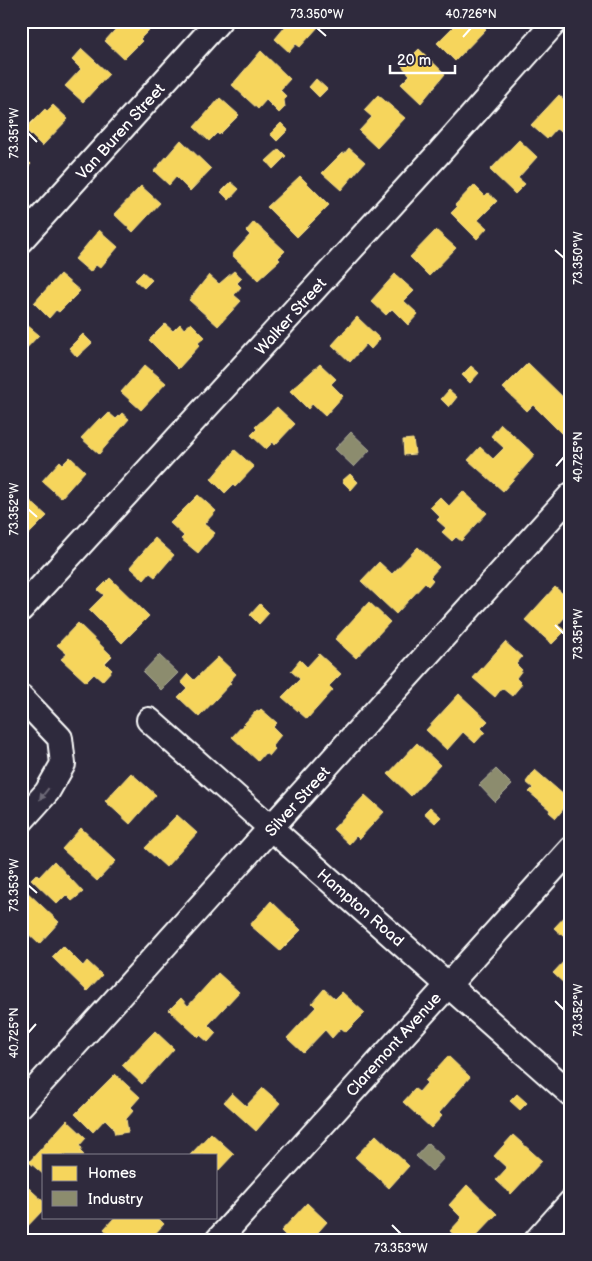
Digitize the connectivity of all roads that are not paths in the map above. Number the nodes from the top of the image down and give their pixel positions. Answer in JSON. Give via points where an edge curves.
{"nodes":[{"id":1,"x":220,"y":21,"type":"edge"},
{"id":2,"x":556,"y":21,"type":"edge"},
{"id":3,"x":21,"y":240,"type":"edge"},
{"id":4,"x":571,"y":495,"type":"edge"},
{"id":5,"x":21,"y":609,"type":"edge"},
{"id":6,"x":21,"y":697,"type":"edge"},
{"id":7,"x":149,"y":720,"type":"dead end"},
{"id":8,"x":21,"y":821,"type":"edge"},
{"id":9,"x":272,"y":829,"type":"junction"},
{"id":10,"x":571,"y":849,"type":"edge"},
{"id":11,"x":448,"y":983,"type":"junction"},
{"id":12,"x":571,"y":1094,"type":"edge"},
{"id":13,"x":21,"y":1105,"type":"edge"},
{"id":14,"x":571,"y":1202,"type":"edge"},
{"id":15,"x":218,"y":1240,"type":"edge"},
{"id":16,"x":537,"y":1240,"type":"edge"}],
"edges":[{"from":1,"to":3,"type":"street","name":"Van Buren Street"},
{"from":2,"to":5,"type":"street","name":"Walker Street"},
{"from":4,"to":9,"type":"street","name":"Silver Street"},
{"from":6,"to":8,"type":"street","one_way":true,"via":[[60,738],[63,764],[47,792]]},
{"from":7,"to":9,"type":"street","name":"Hampton Road"},
{"from":9,"to":11,"type":"street","name":"Hampton Road"},
{"from":9,"to":13,"type":"street","name":"Silver Street"},
{"from":10,"to":11,"type":"street","name":"Claremont Avenue"},
{"from":11,"to":12,"type":"street","name":"Hampton Road"},
{"from":11,"to":15,"type":"street","name":"Claremont Avenue"},
{"from":14,"to":16,"type":"street"}]}
